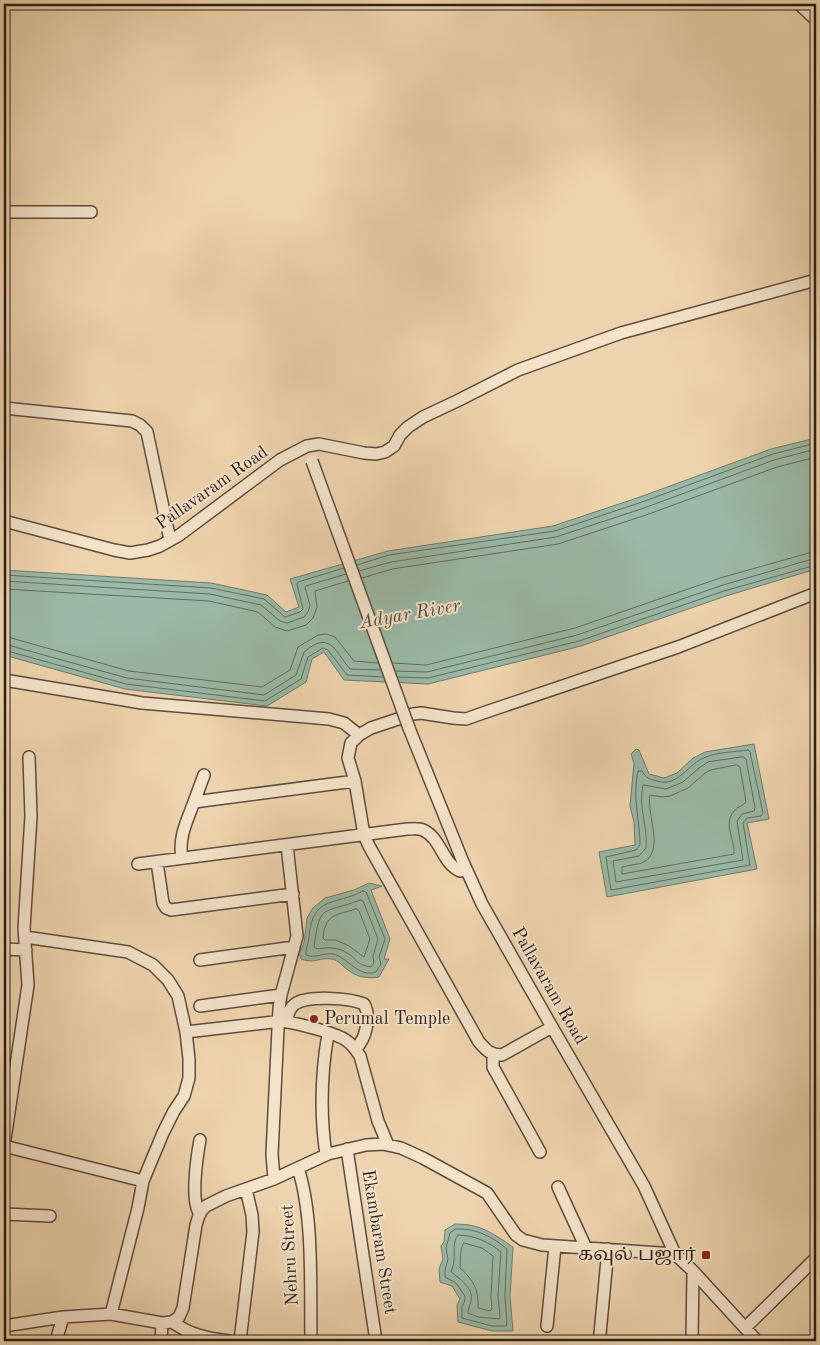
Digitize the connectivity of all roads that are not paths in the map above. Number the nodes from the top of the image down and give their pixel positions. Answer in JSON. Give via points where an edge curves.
{"nodes":[{"id":1,"x":799,"y":4,"type":"edge"},
{"id":2,"x":816,"y":20,"type":"edge"},
{"id":3,"x":4,"y":212,"type":"edge"},
{"id":4,"x":91,"y":212,"type":"dead end"},
{"id":5,"x":816,"y":280,"type":"edge"},
{"id":6,"x":4,"y":408,"type":"edge"},
{"id":7,"x":307,"y":446,"type":"junction"},
{"id":8,"x":4,"y":521,"type":"edge"},
{"id":9,"x":170,"y":540,"type":"junction"},
{"id":10,"x":816,"y":593,"type":"edge"},
{"id":11,"x":4,"y":680,"type":"edge"},
{"id":12,"x":359,"y":735,"type":"junction"},
{"id":13,"x":28,"y":756,"type":"dead end"},
{"id":14,"x":204,"y":775,"type":"dead end"},
{"id":15,"x":355,"y":781,"type":"junction"},
{"id":16,"x":194,"y":802,"type":"junction"},
{"id":17,"x":364,"y":834,"type":"junction"},
{"id":18,"x":287,"y":845,"type":"junction"},
{"id":19,"x":182,"y":858,"type":"junction"},
{"id":20,"x":157,"y":862,"type":"junction"},
{"id":21,"x":138,"y":864,"type":"dead end"},
{"id":22,"x":466,"y":869,"type":"junction"},
{"id":23,"x":293,"y":894,"type":"junction"},
{"id":24,"x":25,"y":937,"type":"junction"},
{"id":25,"x":294,"y":947,"type":"junction"},
{"id":26,"x":4,"y":949,"type":"edge"},
{"id":27,"x":26,"y":950,"type":"junction"},
{"id":28,"x":200,"y":960,"type":"dead end"},
{"id":29,"x":281,"y":995,"type":"junction"},
{"id":30,"x":200,"y":1006,"type":"dead end"},
{"id":31,"x":282,"y":1021,"type":"junction"},
{"id":32,"x":552,"y":1028,"type":"junction"},
{"id":33,"x":186,"y":1032,"type":"junction"},
{"id":34,"x":328,"y":1034,"type":"junction"},
{"id":35,"x":356,"y":1048,"type":"junction"},
{"id":36,"x":493,"y":1055,"type":"junction"},
{"id":37,"x":200,"y":1140,"type":"dead end"},
{"id":38,"x":4,"y":1142,"type":"edge"},
{"id":39,"x":388,"y":1145,"type":"junction"},
{"id":40,"x":4,"y":1146,"type":"edge"},
{"id":41,"x":347,"y":1149,"type":"junction"},
{"id":42,"x":540,"y":1152,"type":"dead end"},
{"id":43,"x":326,"y":1155,"type":"junction"},
{"id":44,"x":298,"y":1168,"type":"junction"},
{"id":45,"x":274,"y":1179,"type":"junction"},
{"id":46,"x":143,"y":1181,"type":"junction"},
{"id":47,"x":558,"y":1186,"type":"dead end"},
{"id":48,"x":246,"y":1189,"type":"junction"},
{"id":49,"x":4,"y":1214,"type":"edge"},
{"id":50,"x":200,"y":1214,"type":"junction"},
{"id":51,"x":50,"y":1216,"type":"dead end"},
{"id":52,"x":555,"y":1246,"type":"junction"},
{"id":53,"x":586,"y":1248,"type":"junction"},
{"id":54,"x":608,"y":1249,"type":"junction"},
{"id":55,"x":675,"y":1254,"type":"junction"},
{"id":56,"x":816,"y":1258,"type":"edge"},
{"id":57,"x":693,"y":1271,"type":"junction"},
{"id":58,"x":111,"y":1314,"type":"junction"},
{"id":59,"x":63,"y":1317,"type":"junction"},
{"id":60,"x":167,"y":1323,"type":"junction"},
{"id":61,"x":4,"y":1326,"type":"edge"},
{"id":62,"x":547,"y":1326,"type":"dead end"},
{"id":63,"x":744,"y":1328,"type":"junction"},
{"id":64,"x":600,"y":1334,"type":"dead end"},
{"id":65,"x":56,"y":1341,"type":"edge"},
{"id":66,"x":161,"y":1341,"type":"edge"},
{"id":67,"x":228,"y":1341,"type":"edge"},
{"id":68,"x":240,"y":1341,"type":"edge"},
{"id":69,"x":311,"y":1341,"type":"edge"},
{"id":70,"x":376,"y":1341,"type":"edge"},
{"id":71,"x":692,"y":1341,"type":"edge"},
{"id":72,"x":757,"y":1341,"type":"edge"}],
"edges":[{"from":1,"to":2,"type":"street"},
{"from":3,"to":4,"type":"street"},
{"from":5,"to":7,"type":"street","via":[[621,333],[518,370],[408,426],[394,446],[385,452],[364,453],[319,444]]},
{"from":6,"to":9,"type":"street","via":[[132,421],[140,425],[151,447]]},
{"from":7,"to":9,"type":"street","name":"Pallavaram Road","via":[[280,460]]},
{"from":7,"to":22,"type":"street","name":"Pallavaram Road","bridge":true,"via":[[409,728]]},
{"from":8,"to":9,"type":"street","name":"Pallavaram Road","via":[[130,553],[148,550]]},
{"from":10,"to":12,"type":"street","via":[[678,647],[466,719],[413,714]]},
{"from":11,"to":12,"type":"street","via":[[142,703],[329,719],[344,723]]},
{"from":12,"to":15,"type":"street","via":[[350,743],[348,751]]},
{"from":13,"to":24,"type":"street","via":[[31,816]]},
{"from":14,"to":16,"type":"street"},
{"from":15,"to":16,"type":"street"},
{"from":15,"to":17,"type":"street"},
{"from":16,"to":19,"type":"street","via":[[181,838]]},
{"from":17,"to":18,"type":"street"},
{"from":17,"to":22,"type":"street","via":[[422,830],[434,838],[453,868]]},
{"from":17,"to":36,"type":"street","via":[[479,1042]]},
{"from":18,"to":19,"type":"street"},
{"from":18,"to":23,"type":"street"},
{"from":19,"to":20,"type":"street"},
{"from":20,"to":21,"type":"street"},
{"from":20,"to":23,"type":"street","via":[[163,903],[171,910]]},
{"from":22,"to":32,"type":"street","name":"Pallavaram Road","via":[[486,912]]},
{"from":23,"to":25,"type":"street","via":[[297,924]]},
{"from":24,"to":27,"type":"street"},
{"from":24,"to":33,"type":"street","via":[[128,952],[153,965],[178,996]]},
{"from":25,"to":28,"type":"street"},
{"from":25,"to":29,"type":"street"},
{"from":26,"to":27,"type":"street"},
{"from":27,"to":38,"type":"street","via":[[28,985]]},
{"from":29,"to":30,"type":"street"},
{"from":29,"to":31,"type":"street"},
{"from":31,"to":33,"type":"street"},
{"from":31,"to":34,"type":"street"},
{"from":31,"to":35,"type":"street","via":[[296,1004],[308,1000],[359,1002],[367,1010],[363,1038]]},
{"from":31,"to":45,"type":"street","via":[[272,1145]]},
{"from":32,"to":36,"type":"street","via":[[502,1055]]},
{"from":32,"to":55,"type":"street","name":"Pallavaram Road","via":[[644,1186]]},
{"from":33,"to":46,"type":"street","via":[[189,1078],[184,1096],[163,1133]]},
{"from":34,"to":35,"type":"street","via":[[346,1039]]},
{"from":34,"to":43,"type":"street","via":[[321,1110]]},
{"from":35,"to":39,"type":"street"},
{"from":36,"to":42,"type":"street","via":[[493,1067]]},
{"from":37,"to":50,"type":"street","via":[[195,1169],[196,1206]]},
{"from":38,"to":40,"type":"street"},
{"from":39,"to":41,"type":"street"},
{"from":39,"to":52,"type":"street","via":[[423,1158],[487,1193],[522,1240]]},
{"from":40,"to":46,"type":"street"},
{"from":41,"to":43,"type":"street"},
{"from":41,"to":70,"type":"street","name":"Ekambaram Street"},
{"from":43,"to":44,"type":"street"},
{"from":44,"to":45,"type":"street"},
{"from":44,"to":69,"type":"street","name":"Nehru Street","via":[[309,1238]]},
{"from":45,"to":48,"type":"street"},
{"from":46,"to":58,"type":"street"},
{"from":47,"to":53,"type":"street"},
{"from":48,"to":50,"type":"street","via":[[206,1206]]},
{"from":48,"to":68,"type":"street","via":[[253,1232]]},
{"from":49,"to":51,"type":"street"},
{"from":50,"to":60,"type":"street","via":[[183,1308],[179,1317]]},
{"from":52,"to":53,"type":"street"},
{"from":52,"to":62,"type":"street"},
{"from":53,"to":54,"type":"street"},
{"from":54,"to":55,"type":"street"},
{"from":54,"to":64,"type":"street"},
{"from":55,"to":57,"type":"street"},
{"from":56,"to":63,"type":"street"},
{"from":57,"to":63,"type":"street"},
{"from":57,"to":71,"type":"street"},
{"from":58,"to":59,"type":"street"},
{"from":58,"to":60,"type":"street"},
{"from":59,"to":61,"type":"street"},
{"from":59,"to":65,"type":"street"},
{"from":60,"to":66,"type":"street"},
{"from":60,"to":67,"type":"street","via":[[186,1332]]},
{"from":63,"to":72,"type":"street"}]}
